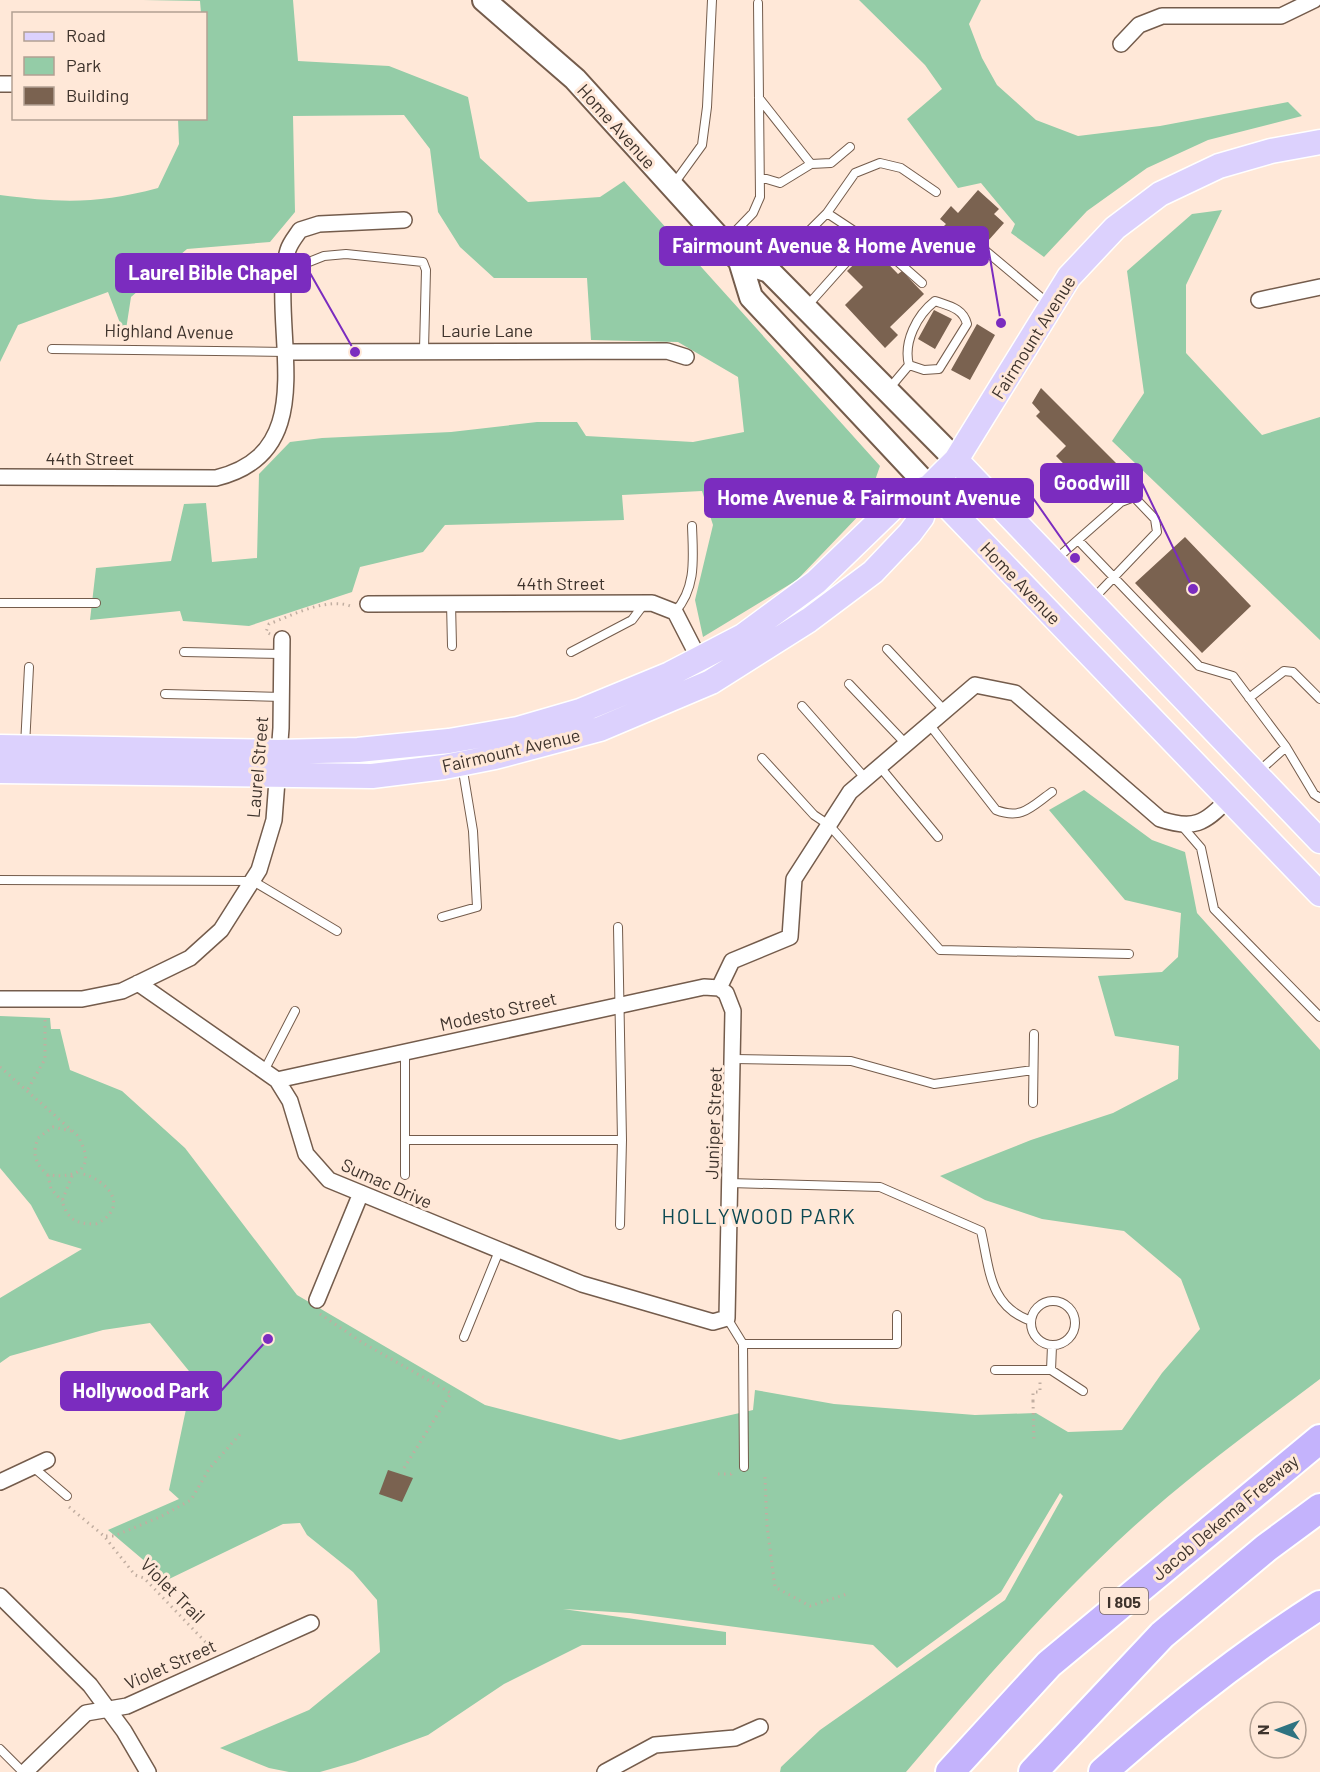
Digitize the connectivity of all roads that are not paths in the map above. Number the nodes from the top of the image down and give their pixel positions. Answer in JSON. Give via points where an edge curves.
{"nodes":[{"id":1,"x":484,"y":0,"type":"edge"},
{"id":2,"x":712,"y":0,"type":"edge"},
{"id":3,"x":1314,"y":0,"type":"edge"},
{"id":4,"x":758,"y":3,"type":"dead end"},
{"id":5,"x":1120,"y":44,"type":"dead end"},
{"id":6,"x":759,"y":98,"type":"junction"},
{"id":7,"x":1320,"y":141,"type":"edge"},
{"id":8,"x":850,"y":147,"type":"dead end"},
{"id":9,"x":811,"y":164,"type":"junction"},
{"id":10,"x":760,"y":177,"type":"junction"},
{"id":11,"x":672,"y":186,"type":"junction"},
{"id":12,"x":936,"y":192,"type":"dead end"},
{"id":13,"x":827,"y":213,"type":"junction"},
{"id":14,"x":404,"y":220,"type":"dead end"},
{"id":15,"x":866,"y":240,"type":"junction"},
{"id":16,"x":724,"y":243,"type":"junction"},
{"id":17,"x":987,"y":252,"type":"dead end"},
{"id":18,"x":740,"y":261,"type":"junction"},
{"id":19,"x":284,"y":271,"type":"junction"},
{"id":20,"x":769,"y":271,"type":"junction"},
{"id":21,"x":922,"y":283,"type":"dead end"},
{"id":22,"x":1320,"y":287,"type":"edge"},
{"id":23,"x":1259,"y":300,"type":"dead end"},
{"id":24,"x":1051,"y":306,"type":"junction"},
{"id":25,"x":805,"y":308,"type":"junction"},
{"id":26,"x":52,"y":349,"type":"dead end"},
{"id":27,"x":424,"y":349,"type":"junction"},
{"id":28,"x":286,"y":352,"type":"junction"},
{"id":29,"x":686,"y":357,"type":"dead end"},
{"id":30,"x":909,"y":365,"type":"junction"},
{"id":31,"x":888,"y":391,"type":"junction"},
{"id":32,"x":956,"y":460,"type":"junction"},
{"id":33,"x":0,"y":477,"type":"edge"},
{"id":34,"x":929,"y":487,"type":"junction"},
{"id":35,"x":693,"y":526,"type":"dead end"},
{"id":36,"x":1077,"y":540,"type":"junction"},
{"id":37,"x":1052,"y":562,"type":"junction"},
{"id":38,"x":1113,"y":578,"type":"junction"},
{"id":39,"x":1089,"y":602,"type":"junction"},
{"id":40,"x":0,"y":603,"type":"edge"},
{"id":41,"x":96,"y":603,"type":"dead end"},
{"id":42,"x":451,"y":603,"type":"junction"},
{"id":43,"x":644,"y":603,"type":"junction"},
{"id":44,"x":368,"y":604,"type":"road end"},
{"id":45,"x":675,"y":612,"type":"junction"},
{"id":46,"x":282,"y":646,"type":"joint"},
{"id":47,"x":452,"y":646,"type":"dead end"},
{"id":48,"x":886,"y":650,"type":"dead end"},
{"id":49,"x":184,"y":652,"type":"dead end"},
{"id":50,"x":571,"y":652,"type":"dead end"},
{"id":51,"x":700,"y":660,"type":"junction"},
{"id":52,"x":29,"y":667,"type":"dead end"},
{"id":53,"x":711,"y":682,"type":"junction"},
{"id":54,"x":849,"y":684,"type":"dead end"},
{"id":55,"x":165,"y":694,"type":"dead end"},
{"id":56,"x":282,"y":697,"type":"junction"},
{"id":57,"x":1249,"y":698,"type":"junction"},
{"id":58,"x":1320,"y":699,"type":"edge"},
{"id":59,"x":802,"y":706,"type":"dead end"},
{"id":60,"x":945,"y":711,"type":"junction"},
{"id":61,"x":929,"y":724,"type":"junction"},
{"id":62,"x":906,"y":744,"type":"junction"},
{"id":63,"x":0,"y":747,"type":"edge"},
{"id":64,"x":25,"y":747,"type":"junction"},
{"id":65,"x":1286,"y":747,"type":"junction"},
{"id":66,"x":762,"y":758,"type":"dead end"},
{"id":67,"x":277,"y":763,"type":"junction"},
{"id":68,"x":462,"y":764,"type":"junction"},
{"id":69,"x":880,"y":766,"type":"junction"},
{"id":70,"x":0,"y":771,"type":"edge"},
{"id":71,"x":1255,"y":774,"type":"junction"},
{"id":72,"x":866,"y":779,"type":"junction"},
{"id":73,"x":1052,"y":792,"type":"dead end"},
{"id":74,"x":1320,"y":798,"type":"edge"},
{"id":75,"x":1228,"y":799,"type":"junction"},
{"id":76,"x":829,"y":825,"type":"junction"},
{"id":77,"x":1182,"y":826,"type":"junction"},
{"id":78,"x":938,"y":837,"type":"dead end"},
{"id":79,"x":1320,"y":842,"type":"edge"},
{"id":80,"x":0,"y":880,"type":"edge"},
{"id":81,"x":253,"y":881,"type":"junction"},
{"id":82,"x":1320,"y":894,"type":"edge"},
{"id":83,"x":442,"y":917,"type":"dead end"},
{"id":84,"x":618,"y":927,"type":"dead end"},
{"id":85,"x":337,"y":931,"type":"dead end"},
{"id":86,"x":1129,"y":954,"type":"dead end"},
{"id":87,"x":138,"y":983,"type":"junction"},
{"id":88,"x":723,"y":990,"type":"junction"},
{"id":89,"x":0,"y":999,"type":"edge"},
{"id":90,"x":620,"y":1003,"type":"junction"},
{"id":91,"x":296,"y":1011,"type":"dead end"},
{"id":92,"x":1320,"y":1017,"type":"edge"},
{"id":93,"x":1034,"y":1034,"type":"dead end"},
{"id":94,"x":405,"y":1051,"type":"junction"},
{"id":95,"x":734,"y":1059,"type":"junction"},
{"id":96,"x":1033,"y":1070,"type":"junction"},
{"id":97,"x":271,"y":1075,"type":"junction"},
{"id":98,"x":1033,"y":1103,"type":"dead end"},
{"id":99,"x":406,"y":1140,"type":"junction"},
{"id":100,"x":622,"y":1140,"type":"junction"},
{"id":101,"x":405,"y":1175,"type":"dead end"},
{"id":102,"x":730,"y":1183,"type":"junction"},
{"id":103,"x":361,"y":1193,"type":"junction"},
{"id":104,"x":620,"y":1226,"type":"dead end"},
{"id":105,"x":499,"y":1251,"type":"junction"},
{"id":106,"x":317,"y":1300,"type":"road end"},
{"id":107,"x":897,"y":1315,"type":"dead end"},
{"id":108,"x":727,"y":1318,"type":"junction"},
{"id":109,"x":1031,"y":1322,"type":"junction"},
{"id":110,"x":464,"y":1337,"type":"dead end"},
{"id":111,"x":743,"y":1344,"type":"junction"},
{"id":112,"x":1052,"y":1346,"type":"junction"},
{"id":113,"x":995,"y":1370,"type":"dead end"},
{"id":114,"x":1051,"y":1370,"type":"junction"},
{"id":115,"x":1083,"y":1390,"type":"dead end"},
{"id":116,"x":1317,"y":1439,"type":"edge"},
{"id":117,"x":40,"y":1463,"type":"joint"},
{"id":118,"x":744,"y":1467,"type":"dead end"},
{"id":119,"x":0,"y":1482,"type":"edge"},
{"id":120,"x":67,"y":1496,"type":"road end"},
{"id":121,"x":1320,"y":1508,"type":"edge"},
{"id":122,"x":0,"y":1596,"type":"edge"},
{"id":123,"x":1320,"y":1605,"type":"edge"},
{"id":124,"x":311,"y":1623,"type":"dead end"},
{"id":125,"x":107,"y":1708,"type":"junction"},
{"id":126,"x":760,"y":1727,"type":"dead end"},
{"id":127,"x":0,"y":1749,"type":"edge"},
{"id":128,"x":24,"y":1772,"type":"edge"},
{"id":129,"x":148,"y":1772,"type":"edge"},
{"id":130,"x":605,"y":1772,"type":"edge"},
{"id":131,"x":950,"y":1772,"type":"edge"},
{"id":132,"x":1034,"y":1772,"type":"edge"},
{"id":133,"x":1103,"y":1772,"type":"edge"}],
"edges":[{"from":1,"to":11,"type":"main road","name":"Home Avenue","via":[[575,79]]},
{"from":2,"to":11,"type":"lane","via":[[702,145]]},
{"from":3,"to":5,"type":"street","via":[[1281,16],[1162,16],[1139,26]]},
{"from":4,"to":6,"type":"lane"},
{"from":6,"to":9,"type":"lane"},
{"from":6,"to":10,"type":"lane"},
{"from":7,"to":24,"type":"main road","name":"Fairmount Avenue","via":[[1245,157],[1160,194],[1115,228],[1069,277]]},
{"from":8,"to":9,"type":"lane","via":[[831,163]]},
{"from":9,"to":10,"type":"lane","via":[[780,183]]},
{"from":10,"to":16,"type":"lane","via":[[757,206]]},
{"from":11,"to":16,"type":"main road","name":"Home Avenue"},
{"from":12,"to":13,"type":"lane","via":[[901,168],[880,163],[855,173]]},
{"from":13,"to":15,"type":"lane"},
{"from":13,"to":20,"type":"lane"},
{"from":14,"to":19,"type":"street","via":[[319,224],[300,230],[289,248]]},
{"from":15,"to":21,"type":"lane"},
{"from":15,"to":25,"type":"lane"},
{"from":16,"to":18,"type":"main road","name":"Home Avenue"},
{"from":17,"to":24,"type":"lane"},
{"from":18,"to":20,"type":"main road","name":"Home Avenue"},
{"from":18,"to":34,"type":"main road","name":"Home Avenue","via":[[751,297]]},
{"from":19,"to":27,"type":"lane","via":[[324,256],[346,254],[423,262]]},
{"from":19,"to":28,"type":"street"},
{"from":20,"to":25,"type":"main road","name":"Home Avenue"},
{"from":22,"to":23,"type":"street"},
{"from":24,"to":32,"type":"main road","name":"Fairmount Avenue"},
{"from":25,"to":31,"type":"main road","name":"Home Avenue"},
{"from":26,"to":28,"type":"lane","name":"Highland Avenue"},
{"from":27,"to":28,"type":"street","name":"Laurie Lane"},
{"from":27,"to":29,"type":"street","name":"Laurie Lane","via":[[667,351]]},
{"from":28,"to":33,"type":"street","name":"44th Street","via":[[284,401],[274,441],[261,458],[231,474],[216,478]]},
{"from":30,"to":30,"type":"lane","via":[[939,369],[967,324],[965,316],[956,308],[935,301],[926,308],[905,352]]},
{"from":30,"to":31,"type":"lane"},
{"from":31,"to":32,"type":"main road","name":"Home Avenue"},
{"from":32,"to":34,"type":"main road","name":"Fairmount Avenue"},
{"from":32,"to":37,"type":"main road","name":"Home Avenue"},
{"from":34,"to":51,"type":"main road","name":"Fairmount Avenue","via":[[905,496],[816,582],[743,636]]},
{"from":34,"to":53,"type":"main road","name":"Fairmount Avenue","via":[[922,517],[873,572],[809,620]]},
{"from":34,"to":75,"type":"main road","name":"Home Avenue"},
{"from":35,"to":45,"type":"lane","via":[[693,576],[686,599]]},
{"from":36,"to":37,"type":"lane"},
{"from":36,"to":38,"type":"lane"},
{"from":36,"to":38,"type":"lane","via":[[1120,502],[1134,497],[1155,519],[1157,532]]},
{"from":37,"to":39,"type":"main road","name":"Home Avenue"},
{"from":38,"to":39,"type":"lane"},
{"from":38,"to":57,"type":"lane","via":[[1200,666],[1233,676]]},
{"from":39,"to":71,"type":"main road","name":"Home Avenue"},
{"from":40,"to":41,"type":"lane"},
{"from":42,"to":43,"type":"street","name":"44th Street"},
{"from":42,"to":44,"type":"street","name":"44th Street"},
{"from":42,"to":47,"type":"lane"},
{"from":43,"to":45,"type":"street","name":"44th Street"},
{"from":43,"to":50,"type":"lane","via":[[632,620]]},
{"from":45,"to":51,"type":"street"},
{"from":46,"to":49,"type":"lane"},
{"from":46,"to":56,"type":"street","name":"Laurel Street"},
{"from":48,"to":60,"type":"lane"},
{"from":51,"to":53,"type":"street"},
{"from":51,"to":67,"type":"main road","name":"Fairmount Avenue","via":[[580,711],[518,729]]},
{"from":52,"to":64,"type":"lane"},
{"from":53,"to":68,"type":"main road","name":"Fairmount Avenue","via":[[600,729]]},
{"from":54,"to":62,"type":"lane"},
{"from":55,"to":56,"type":"lane"},
{"from":56,"to":67,"type":"street","name":"Laurel Street"},
{"from":57,"to":58,"type":"lane","via":[[1284,670],[1293,672]]},
{"from":57,"to":65,"type":"lane"},
{"from":59,"to":72,"type":"lane"},
{"from":60,"to":61,"type":"street"},
{"from":60,"to":77,"type":"street","via":[[975,685],[1015,693],[1160,819]]},
{"from":61,"to":62,"type":"street"},
{"from":61,"to":73,"type":"lane","via":[[996,810],[1009,814],[1025,812]]},
{"from":62,"to":69,"type":"street"},
{"from":63,"to":64,"type":"main road","name":"Fairmount Avenue"},
{"from":64,"to":67,"type":"main road","name":"Fairmount Avenue"},
{"from":65,"to":71,"type":"lane"},
{"from":65,"to":74,"type":"lane"},
{"from":66,"to":76,"type":"lane","via":[[814,815]]},
{"from":67,"to":68,"type":"main road","name":"Fairmount Avenue","via":[[372,776]]},
{"from":67,"to":70,"type":"main road","name":"Fairmount Avenue"},
{"from":67,"to":81,"type":"street","name":"Laurel Street","via":[[274,820]]},
{"from":68,"to":83,"type":"lane","via":[[473,831],[477,907]]},
{"from":69,"to":72,"type":"street"},
{"from":69,"to":78,"type":"lane"},
{"from":71,"to":79,"type":"main road","name":"Home Avenue"},
{"from":72,"to":76,"type":"street","via":[[850,792]]},
{"from":75,"to":77,"type":"street","via":[[1209,819]]},
{"from":75,"to":82,"type":"main road","name":"Home Avenue"},
{"from":76,"to":86,"type":"lane","via":[[940,950]]},
{"from":76,"to":88,"type":"street","via":[[794,879],[790,937],[732,961]]},
{"from":77,"to":92,"type":"lane","via":[[1201,848],[1214,909]]},
{"from":80,"to":81,"type":"lane"},
{"from":81,"to":85,"type":"lane"},
{"from":81,"to":87,"type":"street","name":"Laurel Street","via":[[221,930],[206,944],[190,958]]},
{"from":84,"to":90,"type":"lane"},
{"from":87,"to":89,"type":"street","via":[[122,991],[82,999]]},
{"from":87,"to":97,"type":"street","name":"Sumac Drive"},
{"from":88,"to":90,"type":"street","name":"Modesto Street","via":[[704,987]]},
{"from":88,"to":95,"type":"street","name":"Juniper Street","via":[[734,1011]]},
{"from":90,"to":94,"type":"street","name":"Modesto Street"},
{"from":90,"to":100,"type":"lane"},
{"from":91,"to":97,"type":"lane"},
{"from":93,"to":96,"type":"lane"},
{"from":94,"to":97,"type":"street","name":"Modesto Street"},
{"from":94,"to":99,"type":"lane"},
{"from":95,"to":96,"type":"lane","via":[[851,1061],[934,1084]]},
{"from":95,"to":102,"type":"street","name":"Juniper Street"},
{"from":96,"to":98,"type":"lane"},
{"from":97,"to":103,"type":"street","name":"Sumac Drive","via":[[290,1101],[306,1154],[329,1180]]},
{"from":99,"to":100,"type":"lane"},
{"from":99,"to":101,"type":"lane"},
{"from":100,"to":104,"type":"lane"},
{"from":102,"to":108,"type":"street","name":"Juniper Street"},
{"from":102,"to":109,"type":"lane","via":[[880,1187],[981,1231],[994,1290],[1015,1315]]},
{"from":103,"to":105,"type":"street","name":"Sumac Drive"},
{"from":103,"to":106,"type":"street"},
{"from":105,"to":108,"type":"street","name":"Sumac Drive","via":[[582,1284],[713,1322]]},
{"from":105,"to":110,"type":"lane"},
{"from":107,"to":111,"type":"lane","via":[[897,1344]]},
{"from":108,"to":111,"type":"lane"},
{"from":109,"to":112,"type":"lane","via":[[1039,1340]]},
{"from":109,"to":112,"type":"lane","via":[[1038,1308],[1051,1301],[1066,1305],[1074,1318],[1074,1332],[1065,1342]]},
{"from":111,"to":118,"type":"lane"},
{"from":112,"to":114,"type":"lane"},
{"from":113,"to":114,"type":"lane"},
{"from":114,"to":115,"type":"lane"},
{"from":116,"to":131,"type":"highway","name":"Jacob Dekema Freeway","number":"I 805","via":[[1049,1664]]},
{"from":117,"to":119,"type":"street"},
{"from":117,"to":120,"type":"lane"},
{"from":121,"to":132,"type":"highway","number":"I 805","via":[[1162,1635]]},
{"from":122,"to":125,"type":"street","via":[[90,1685]]},
{"from":123,"to":133,"type":"highway","via":[[1273,1635]]},
{"from":124,"to":125,"type":"street","name":"Violet Street","via":[[127,1706]]},
{"from":125,"to":128,"type":"street","name":"Violet Street","via":[[86,1713]]},
{"from":125,"to":129,"type":"street"},
{"from":126,"to":130,"type":"street","via":[[735,1738],[655,1745]]},
{"from":127,"to":128,"type":"lane"}]}
